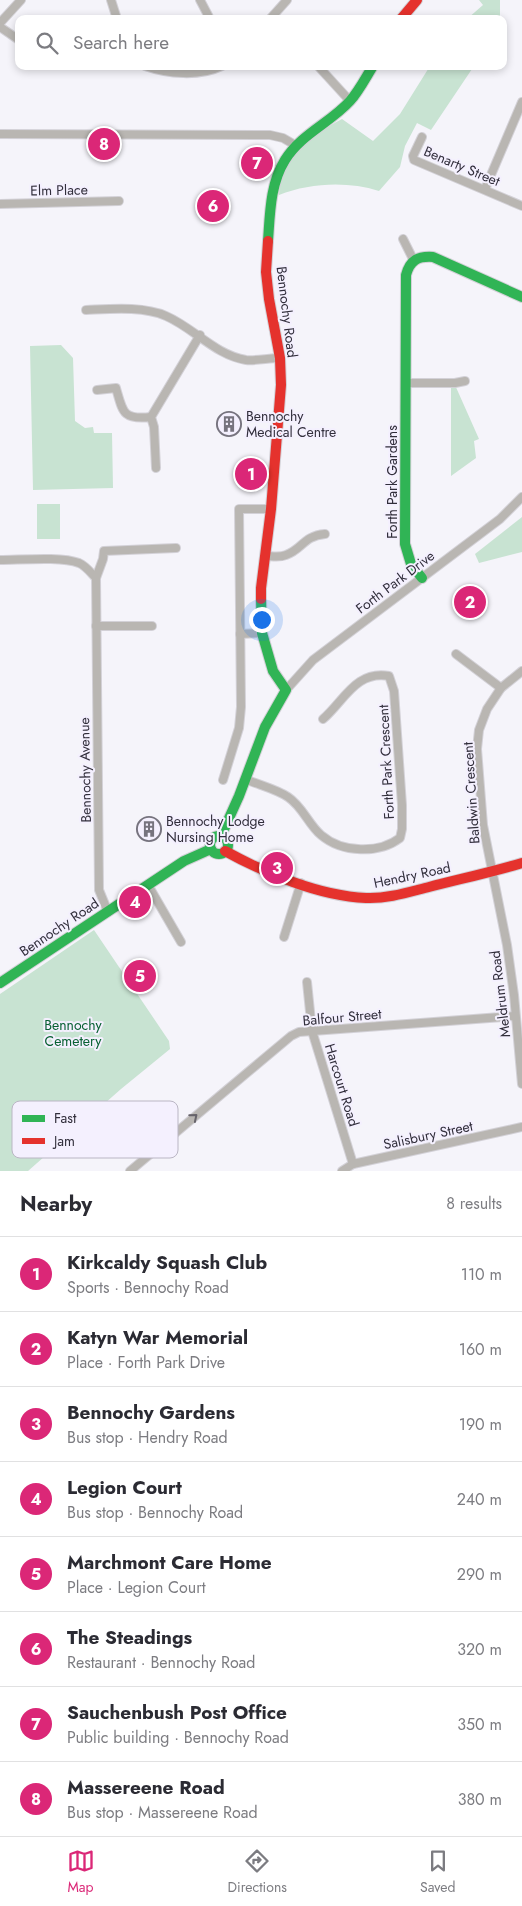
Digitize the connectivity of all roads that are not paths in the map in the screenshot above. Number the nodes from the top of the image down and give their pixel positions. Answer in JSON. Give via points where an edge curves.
{"nodes":[{"id":1,"x":21,"y":0,"type":"edge"},
{"id":2,"x":111,"y":0,"type":"edge"},
{"id":3,"x":200,"y":0,"type":"edge"},
{"id":4,"x":287,"y":0,"type":"edge"},
{"id":5,"x":417,"y":0,"type":"edge"},
{"id":6,"x":116,"y":15,"type":"edge"},
{"id":7,"x":208,"y":15,"type":"edge"},
{"id":8,"x":274,"y":15,"type":"edge"},
{"id":9,"x":404,"y":15,"type":"edge"},
{"id":10,"x":0,"y":23,"type":"edge"},
{"id":11,"x":0,"y":27,"type":"edge"},
{"id":12,"x":15,"y":37,"type":"edge"},
{"id":13,"x":157,"y":70,"type":"edge"},
{"id":14,"x":213,"y":70,"type":"edge"},
{"id":15,"x":322,"y":70,"type":"edge"},
{"id":16,"x":370,"y":70,"type":"edge"},
{"id":17,"x":350,"y":101,"type":"junction"},
{"id":18,"x":522,"y":102,"type":"edge"},
{"id":19,"x":0,"y":134,"type":"edge"},
{"id":20,"x":422,"y":137,"type":"dead end"},
{"id":21,"x":295,"y":145,"type":"junction"},
{"id":22,"x":485,"y":189,"type":"junction"},
{"id":23,"x":119,"y":201,"type":"dead end"},
{"id":24,"x":0,"y":204,"type":"edge"},
{"id":25,"x":522,"y":206,"type":"edge"},
{"id":26,"x":403,"y":239,"type":"dead end"},
{"id":27,"x":414,"y":259,"type":"junction"},
{"id":28,"x":522,"y":296,"type":"edge"},
{"id":29,"x":86,"y":310,"type":"dead end"},
{"id":30,"x":200,"y":336,"type":"junction"},
{"id":31,"x":280,"y":358,"type":"junction"},
{"id":32,"x":465,"y":381,"type":"dead end"},
{"id":33,"x":407,"y":382,"type":"junction"},
{"id":34,"x":97,"y":390,"type":"dead end"},
{"id":35,"x":151,"y":416,"type":"junction"},
{"id":36,"x":156,"y":468,"type":"dead end"},
{"id":37,"x":522,"y":497,"type":"edge"},
{"id":38,"x":271,"y":509,"type":"junction"},
{"id":39,"x":325,"y":534,"type":"dead end"},
{"id":40,"x":176,"y":548,"type":"dead end"},
{"id":41,"x":265,"y":556,"type":"junction"},
{"id":42,"x":0,"y":560,"type":"edge"},
{"id":43,"x":96,"y":578,"type":"junction"},
{"id":44,"x":422,"y":578,"type":"junction"},
{"id":45,"x":96,"y":626,"type":"junction"},
{"id":46,"x":152,"y":626,"type":"dead end"},
{"id":47,"x":262,"y":633,"type":"junction"},
{"id":48,"x":240,"y":634,"type":"junction"},
{"id":49,"x":456,"y":654,"type":"dead end"},
{"id":50,"x":522,"y":671,"type":"edge"},
{"id":51,"x":501,"y":688,"type":"junction"},
{"id":52,"x":286,"y":690,"type":"junction"},
{"id":53,"x":323,"y":719,"type":"dead end"},
{"id":54,"x":245,"y":779,"type":"junction"},
{"id":55,"x":223,"y":780,"type":"dead end"},
{"id":56,"x":220,"y":836,"type":"junction"},
{"id":57,"x":211,"y":849,"type":"junction"},
{"id":58,"x":225,"y":851,"type":"junction"},
{"id":59,"x":522,"y":863,"type":"edge"},
{"id":60,"x":491,"y":872,"type":"junction"},
{"id":61,"x":301,"y":883,"type":"junction"},
{"id":62,"x":148,"y":885,"type":"junction"},
{"id":63,"x":108,"y":912,"type":"junction"},
{"id":64,"x":284,"y":937,"type":"dead end"},
{"id":65,"x":181,"y":942,"type":"dead end"},
{"id":66,"x":307,"y":982,"type":"dead end"},
{"id":67,"x":0,"y":984,"type":"edge"},
{"id":68,"x":518,"y":995,"type":"edge"},
{"id":69,"x":515,"y":1016,"type":"junction"},
{"id":70,"x":312,"y":1031,"type":"junction"},
{"id":71,"x":522,"y":1084,"type":"edge"},
{"id":72,"x":522,"y":1127,"type":"edge"},
{"id":73,"x":178,"y":1130,"type":"edge"},
{"id":74,"x":145,"y":1158,"type":"edge"},
{"id":75,"x":363,"y":1162,"type":"junction"},
{"id":76,"x":348,"y":1167,"type":"edge"},
{"id":77,"x":130,"y":1171,"type":"edge"},
{"id":78,"x":368,"y":1171,"type":"edge"}],
"edges":[{"from":1,"to":10,"type":"street"},
{"from":2,"to":6,"type":"street"},
{"from":3,"to":7,"type":"street"},
{"from":4,"to":8,"type":"street"},
{"from":5,"to":9,"type":"street"},
{"from":11,"to":12,"type":"street"},
{"from":13,"to":14,"type":"street"},
{"from":15,"to":17,"type":"street"},
{"from":16,"to":17,"type":"street","name":"Bennochy Road"},
{"from":17,"to":21,"type":"street","name":"Bennochy Road"},
{"from":18,"to":22,"type":"street"},
{"from":19,"to":21,"type":"street","via":[[270,135]]},
{"from":20,"to":22,"type":"street","name":"Benarty Street","via":[[414,160]]},
{"from":21,"to":31,"type":"street","name":"Bennochy Road","via":[[276,180],[268,233],[266,272]]},
{"from":22,"to":25,"type":"street","name":"Benarty Street"},
{"from":23,"to":24,"type":"street","name":"Elm Place"},
{"from":26,"to":27,"type":"street"},
{"from":27,"to":28,"type":"street","via":[[432,256]]},
{"from":27,"to":33,"type":"street","name":"Forth Park Gardens","via":[[408,265],[406,275]]},
{"from":29,"to":30,"type":"street","via":[[142,310],[165,315]]},
{"from":30,"to":31,"type":"street","via":[[222,352],[246,360]]},
{"from":30,"to":35,"type":"street"},
{"from":31,"to":38,"type":"street","name":"Bennochy Road","via":[[282,385]]},
{"from":32,"to":33,"type":"street"},
{"from":33,"to":44,"type":"street","name":"Forth Park Gardens","via":[[405,544],[411,564]]},
{"from":34,"to":35,"type":"street","via":[[116,388],[123,412],[129,417]]},
{"from":35,"to":36,"type":"street"},
{"from":37,"to":44,"type":"street","name":"Forth Park Drive","via":[[500,519]]},
{"from":38,"to":41,"type":"street","name":"Bennochy Road"},
{"from":38,"to":48,"type":"street","via":[[240,509]]},
{"from":39,"to":41,"type":"street","via":[[312,536],[287,555]]},
{"from":40,"to":43,"type":"street","name":"Bennochy Avenue","via":[[100,550],[103,559]]},
{"from":41,"to":47,"type":"street","name":"Bennochy Road","via":[[261,588]]},
{"from":42,"to":43,"type":"street","via":[[67,560],[79,563]]},
{"from":43,"to":45,"type":"street","name":"Bennochy Avenue"},
{"from":44,"to":52,"type":"street","name":"Forth Park Drive","via":[[313,660]]},
{"from":45,"to":46,"type":"street"},
{"from":45,"to":63,"type":"street","name":"Bennochy Avenue","via":[[99,890]]},
{"from":47,"to":48,"type":"street"},
{"from":47,"to":52,"type":"street","name":"Bennochy Road","via":[[273,671]]},
{"from":48,"to":55,"type":"street","via":[[240,728]]},
{"from":49,"to":51,"type":"street"},
{"from":50,"to":51,"type":"street","name":"Baldwin Crescent"},
{"from":51,"to":60,"type":"street","name":"Baldwin Crescent","via":[[487,709],[479,730],[477,749]]},
{"from":52,"to":54,"type":"street","via":[[265,727]]},
{"from":53,"to":54,"type":"street","name":"Forth Park Crescent","via":[[364,678],[389,676],[394,691],[402,805],[400,838],[391,845],[354,849],[338,846],[320,835],[287,796]]},
{"from":54,"to":56,"type":"street"},
{"from":56,"to":57,"type":"street","via":[[212,841]]},
{"from":56,"to":58,"type":"street","via":[[227,841]]},
{"from":57,"to":58,"type":"street","via":[[218,853]]},
{"from":57,"to":62,"type":"street","name":"Bennochy Road","via":[[184,861]]},
{"from":58,"to":61,"type":"street","name":"Hendry Road"},
{"from":59,"to":60,"type":"street","name":"Hendry Road"},
{"from":60,"to":61,"type":"street","name":"Hendry Road","via":[[381,897],[352,897]]},
{"from":60,"to":68,"type":"street","name":"Meldrum Road"},
{"from":61,"to":64,"type":"street"},
{"from":62,"to":63,"type":"street","name":"Bennochy Road"},
{"from":62,"to":65,"type":"street"},
{"from":63,"to":67,"type":"street","name":"Bennochy Road"},
{"from":66,"to":70,"type":"street","name":"Harcourt Road"},
{"from":68,"to":69,"type":"street","name":"Meldrum Road"},
{"from":69,"to":70,"type":"street","name":"Balfour Street"},
{"from":69,"to":71,"type":"street","name":"Meldrum Road"},
{"from":73,"to":70,"type":"street","name":"Balfour Street","one_way":true,"via":[[290,1036]]},
{"from":70,"to":76,"type":"street","name":"Harcourt Road"},
{"from":72,"to":75,"type":"street","name":"Salisbury Street"},
{"from":77,"to":74,"type":"street","name":"Balfour Street","one_way":true},
{"from":75,"to":76,"type":"street","name":"Salisbury Street"},
{"from":75,"to":78,"type":"street"}]}
